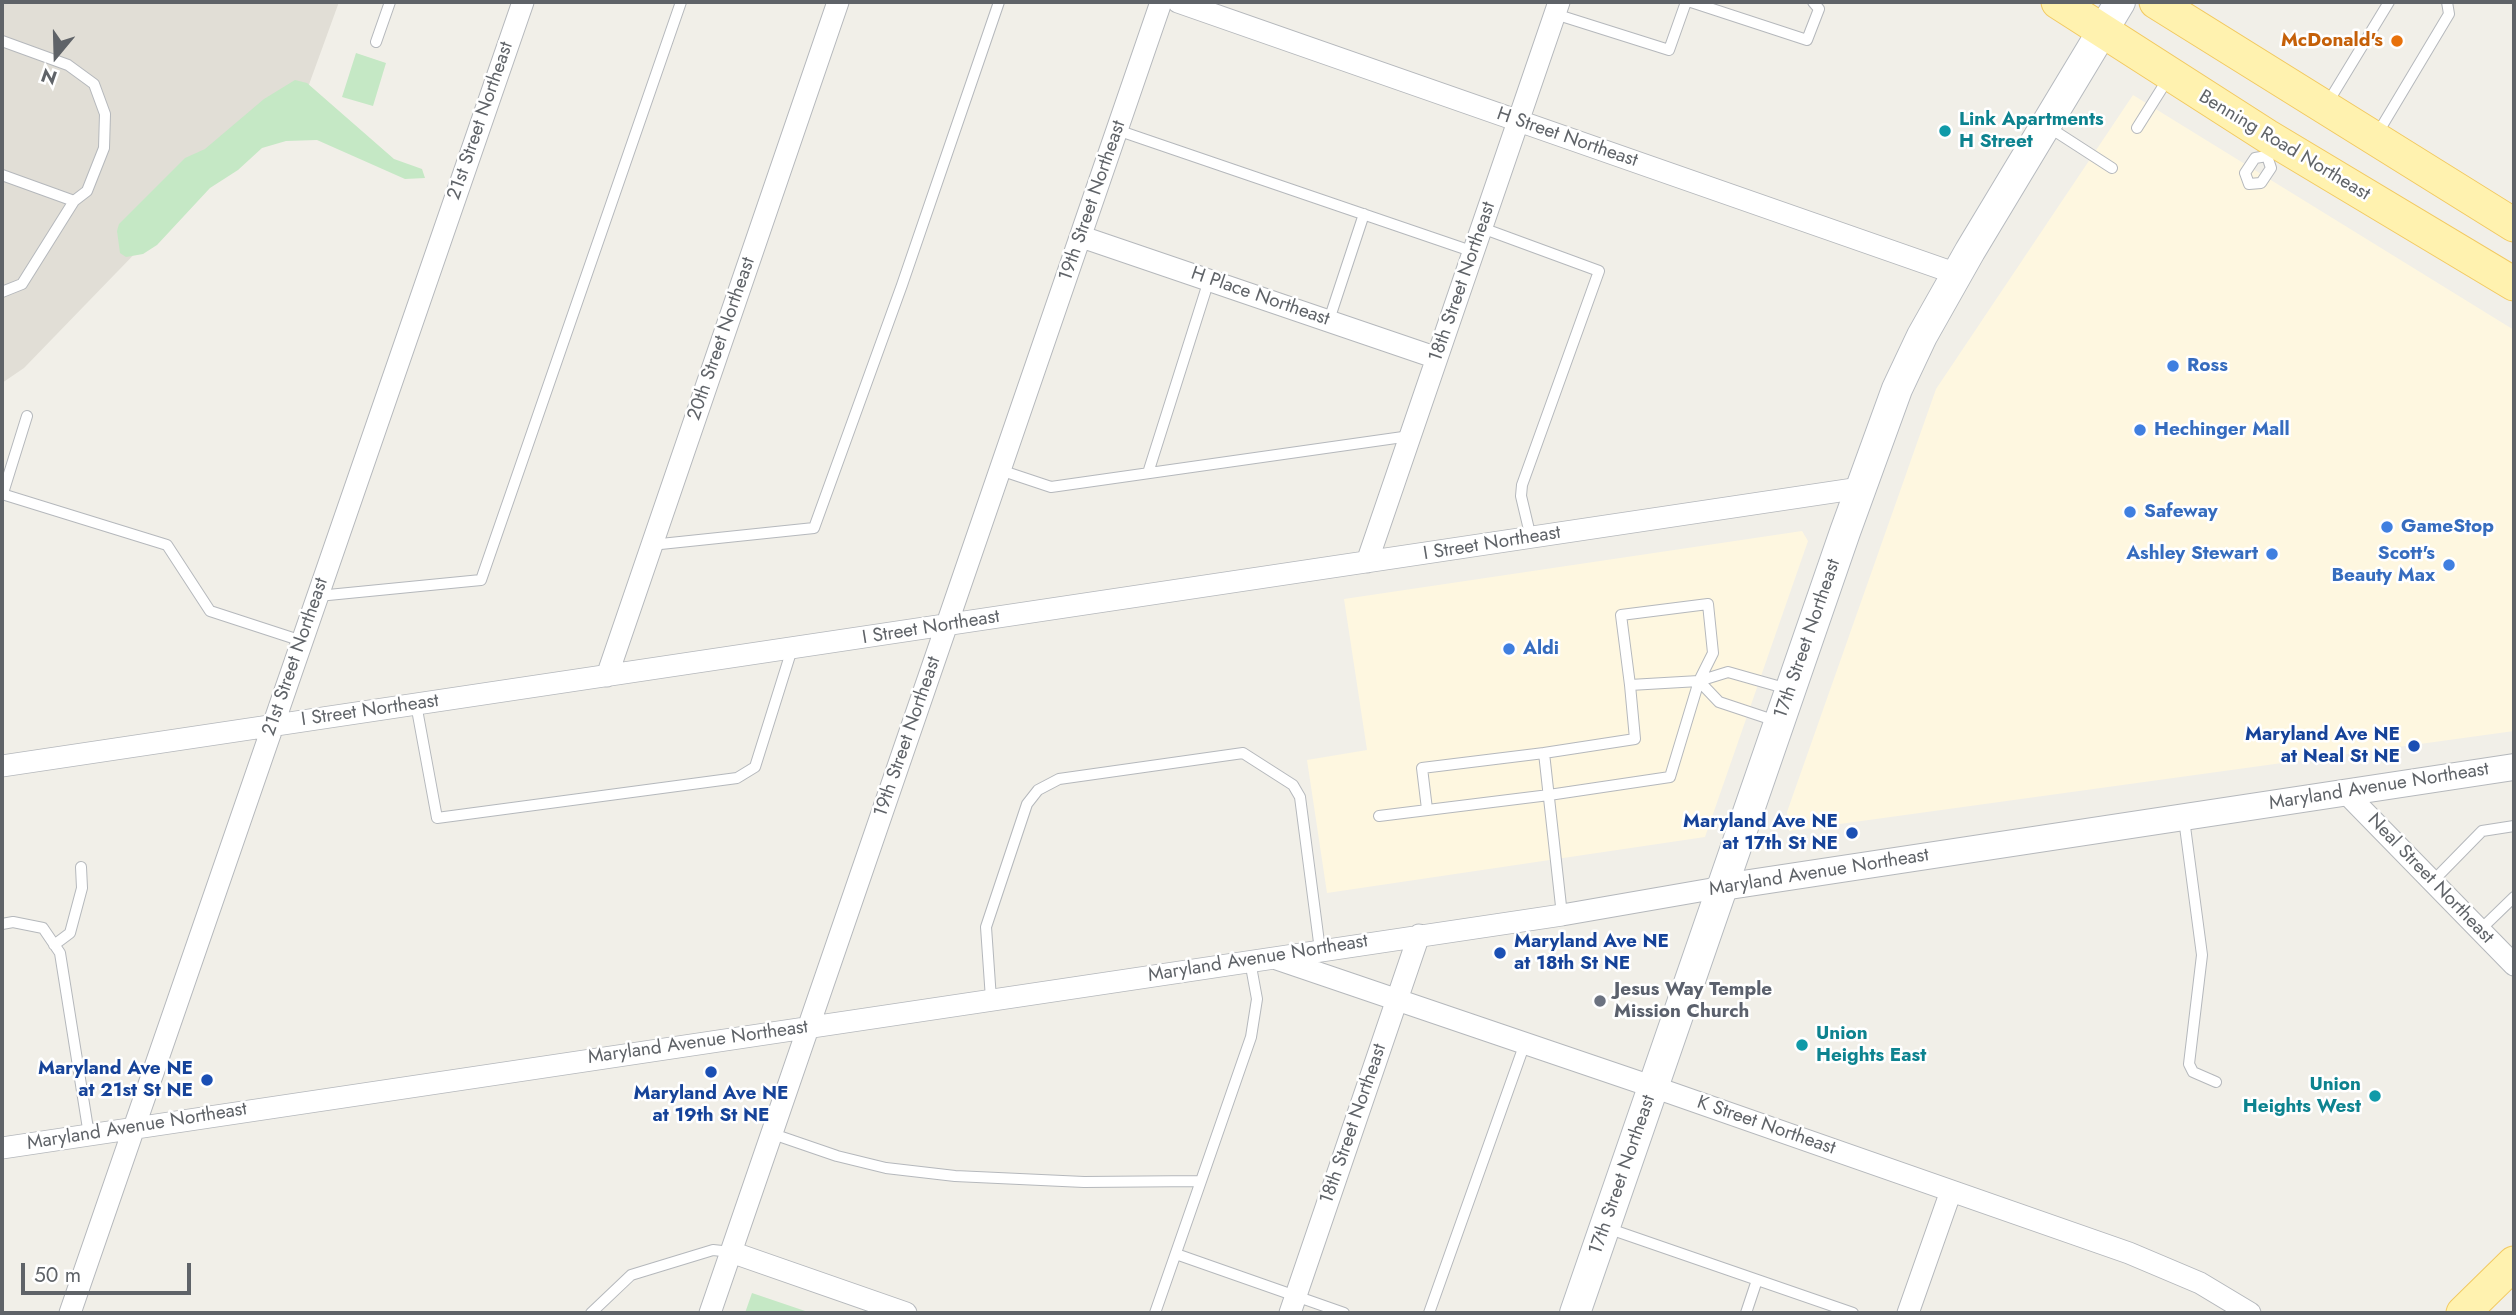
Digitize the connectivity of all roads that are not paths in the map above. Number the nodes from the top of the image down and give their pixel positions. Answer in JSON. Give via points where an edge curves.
{"nodes":[{"id":1,"x":390,"y":2,"type":"edge"},
{"id":2,"x":523,"y":2,"type":"edge"},
{"id":3,"x":681,"y":2,"type":"edge"},
{"id":4,"x":838,"y":2,"type":"edge"},
{"id":5,"x":999,"y":2,"type":"edge"},
{"id":6,"x":1161,"y":2,"type":"edge"},
{"id":7,"x":1178,"y":2,"type":"edge"},
{"id":8,"x":1688,"y":2,"type":"edge"},
{"id":9,"x":1813,"y":2,"type":"edge"},
{"id":10,"x":2058,"y":2,"type":"edge"},
{"id":11,"x":2120,"y":2,"type":"edge"},
{"id":12,"x":2156,"y":2,"type":"edge"},
{"id":13,"x":2389,"y":2,"type":"edge"},
{"id":14,"x":2447,"y":2,"type":"edge"},
{"id":15,"x":1557,"y":8,"type":"edge"},
{"id":16,"x":2103,"y":31,"type":"junction"},
{"id":17,"x":2,"y":41,"type":"edge"},
{"id":18,"x":376,"y":42,"type":"dead end"},
{"id":19,"x":2170,"y":75,"type":"junction"},
{"id":20,"x":2325,"y":107,"type":"junction"},
{"id":21,"x":1518,"y":121,"type":"junction"},
{"id":22,"x":2045,"y":125,"type":"junction"},
{"id":23,"x":2137,"y":128,"type":"dead end"},
{"id":24,"x":1118,"y":130,"type":"junction"},
{"id":25,"x":2375,"y":138,"type":"junction"},
{"id":26,"x":2112,"y":168,"type":"dead end"},
{"id":27,"x":2,"y":175,"type":"edge"},
{"id":28,"x":74,"y":201,"type":"junction"},
{"id":29,"x":1364,"y":214,"type":"junction"},
{"id":30,"x":2514,"y":225,"type":"edge"},
{"id":31,"x":1482,"y":228,"type":"junction"},
{"id":32,"x":1082,"y":237,"type":"junction"},
{"id":33,"x":1474,"y":252,"type":"junction"},
{"id":34,"x":1957,"y":274,"type":"junction"},
{"id":35,"x":1209,"y":280,"type":"junction"},
{"id":36,"x":2514,"y":284,"type":"edge"},
{"id":37,"x":2,"y":292,"type":"edge"},
{"id":38,"x":1329,"y":320,"type":"junction"},
{"id":39,"x":1437,"y":358,"type":"junction"},
{"id":40,"x":27,"y":416,"type":"dead end"},
{"id":41,"x":1410,"y":436,"type":"junction"},
{"id":42,"x":1000,"y":470,"type":"junction"},
{"id":43,"x":1148,"y":473,"type":"junction"},
{"id":44,"x":1860,"y":488,"type":"junction"},
{"id":45,"x":2,"y":494,"type":"edge"},
{"id":46,"x":1531,"y":538,"type":"junction"},
{"id":47,"x":651,"y":545,"type":"junction"},
{"id":48,"x":1367,"y":562,"type":"junction"},
{"id":49,"x":318,"y":596,"type":"junction"},
{"id":50,"x":945,"y":625,"type":"junction"},
{"id":51,"x":302,"y":641,"type":"junction"},
{"id":52,"x":792,"y":649,"type":"junction"},
{"id":53,"x":607,"y":676,"type":"junction"},
{"id":54,"x":1699,"y":681,"type":"junction"},
{"id":55,"x":1630,"y":685,"type":"junction"},
{"id":56,"x":1790,"y":690,"type":"junction"},
{"id":57,"x":416,"y":704,"type":"junction"},
{"id":58,"x":1780,"y":722,"type":"junction"},
{"id":59,"x":273,"y":726,"type":"junction"},
{"id":60,"x":1544,"y":753,"type":"junction"},
{"id":61,"x":2,"y":766,"type":"edge"},
{"id":62,"x":2514,"y":767,"type":"edge"},
{"id":63,"x":2346,"y":793,"type":"junction"},
{"id":64,"x":1549,"y":796,"type":"junction"},
{"id":65,"x":1427,"y":809,"type":"junction"},
{"id":66,"x":1378,"y":816,"type":"dead end"},
{"id":67,"x":2184,"y":816,"type":"junction"},
{"id":68,"x":2514,"y":827,"type":"edge"},
{"id":69,"x":81,"y":867,"type":"dead end"},
{"id":70,"x":2433,"y":881,"type":"junction"},
{"id":71,"x":1723,"y":887,"type":"junction"},
{"id":72,"x":2514,"y":897,"type":"edge"},
{"id":73,"x":1562,"y":915,"type":"junction"},
{"id":74,"x":2,"y":924,"type":"edge"},
{"id":75,"x":2480,"y":930,"type":"junction"},
{"id":76,"x":1419,"y":935,"type":"junction"},
{"id":77,"x":54,"y":945,"type":"junction"},
{"id":78,"x":1320,"y":950,"type":"junction"},
{"id":79,"x":1273,"y":958,"type":"junction"},
{"id":80,"x":1250,"y":961,"type":"junction"},
{"id":81,"x":2514,"y":965,"type":"edge"},
{"id":82,"x":991,"y":999,"type":"junction"},
{"id":83,"x":1397,"y":1000,"type":"junction"},
{"id":84,"x":810,"y":1026,"type":"junction"},
{"id":85,"x":1525,"y":1043,"type":"junction"},
{"id":86,"x":2216,"y":1082,"type":"dead end"},
{"id":87,"x":1654,"y":1087,"type":"junction"},
{"id":88,"x":134,"y":1127,"type":"junction"},
{"id":89,"x":770,"y":1133,"type":"junction"},
{"id":90,"x":89,"y":1135,"type":"junction"},
{"id":91,"x":2,"y":1147,"type":"edge"},
{"id":92,"x":1201,"y":1181,"type":"junction"},
{"id":93,"x":1951,"y":1191,"type":"junction"},
{"id":94,"x":1605,"y":1228,"type":"junction"},
{"id":95,"x":731,"y":1252,"type":"junction"},
{"id":96,"x":1175,"y":1254,"type":"junction"},
{"id":97,"x":2514,"y":1263,"type":"edge"},
{"id":98,"x":1757,"y":1280,"type":"junction"},
{"id":99,"x":1292,"y":1305,"type":"edge"},
{"id":100,"x":70,"y":1313,"type":"edge"},
{"id":101,"x":592,"y":1313,"type":"edge"},
{"id":102,"x":710,"y":1313,"type":"edge"},
{"id":103,"x":906,"y":1313,"type":"edge"},
{"id":104,"x":1155,"y":1313,"type":"edge"},
{"id":105,"x":1344,"y":1313,"type":"edge"},
{"id":106,"x":1429,"y":1313,"type":"edge"},
{"id":107,"x":1575,"y":1313,"type":"edge"},
{"id":108,"x":1746,"y":1313,"type":"edge"},
{"id":109,"x":1853,"y":1313,"type":"edge"},
{"id":110,"x":1908,"y":1313,"type":"edge"},
{"id":111,"x":2250,"y":1313,"type":"edge"},
{"id":112,"x":2463,"y":1313,"type":"edge"}],
"edges":[{"from":1,"to":18,"type":"lane"},
{"from":2,"to":49,"type":"street","name":"21st Street Northeast"},
{"from":3,"to":49,"type":"lane","via":[[481,580]]},
{"from":4,"to":47,"type":"street","name":"20th Street Northeast"},
{"from":5,"to":47,"type":"lane","via":[[814,528]]},
{"from":6,"to":24,"type":"street","name":"19th Street Northeast"},
{"from":7,"to":21,"type":"street","name":"H Street Northeast"},
{"from":8,"to":9,"type":"lane","via":[[1807,40],[1819,9]]},
{"from":8,"to":15,"type":"lane","via":[[1669,50]]},
{"from":10,"to":16,"type":"main road","name":"Benning Road Northeast"},
{"from":11,"to":16,"type":"main road","name":"17th Street Northeast"},
{"from":12,"to":20,"type":"main road"},
{"from":13,"to":20,"type":"lane"},
{"from":14,"to":25,"type":"lane","via":[[2449,13]]},
{"from":15,"to":21,"type":"street","name":"18th Street Northeast"},
{"from":16,"to":19,"type":"main road","name":"Benning Road Northeast"},
{"from":16,"to":22,"type":"main road","name":"17th Street Northeast"},
{"from":17,"to":28,"type":"lane","via":[[68,65],[94,83],[105,114],[104,148],[87,191]]},
{"from":19,"to":23,"type":"lane"},
{"from":19,"to":36,"type":"main road","name":"Benning Road Northeast","via":[[2271,149]]},
{"from":20,"to":25,"type":"main road"},
{"from":21,"to":31,"type":"street","name":"18th Street Northeast"},
{"from":21,"to":34,"type":"street","name":"H Street Northeast"},
{"from":22,"to":26,"type":"lane"},
{"from":22,"to":34,"type":"main road","name":"17th Street Northeast"},
{"from":24,"to":29,"type":"lane"},
{"from":24,"to":32,"type":"street","name":"19th Street Northeast"},
{"from":25,"to":30,"type":"main road"},
{"from":27,"to":28,"type":"lane"},
{"from":28,"to":37,"type":"lane","via":[[22,284]]},
{"from":29,"to":33,"type":"lane"},
{"from":29,"to":38,"type":"lane"},
{"from":31,"to":33,"type":"street","name":"18th Street Northeast"},
{"from":31,"to":46,"type":"lane","via":[[1599,271],[1522,485]]},
{"from":32,"to":35,"type":"street","name":"H Place Northeast"},
{"from":32,"to":42,"type":"street","name":"19th Street Northeast"},
{"from":33,"to":39,"type":"street","name":"18th Street Northeast"},
{"from":34,"to":44,"type":"main road","name":"17th Street Northeast","via":[[1909,362]]},
{"from":35,"to":38,"type":"street","name":"H Place Northeast"},
{"from":35,"to":43,"type":"lane"},
{"from":38,"to":39,"type":"street","name":"H Place Northeast"},
{"from":39,"to":41,"type":"street","name":"18th Street Northeast"},
{"from":40,"to":45,"type":"lane"},
{"from":41,"to":43,"type":"lane"},
{"from":41,"to":48,"type":"street","name":"18th Street Northeast"},
{"from":42,"to":43,"type":"lane","via":[[1051,486]]},
{"from":42,"to":50,"type":"street","name":"19th Street Northeast"},
{"from":44,"to":46,"type":"street","name":"I Street Northeast"},
{"from":44,"to":56,"type":"main road","name":"17th Street Northeast"},
{"from":45,"to":51,"type":"lane","via":[[167,545],[210,611]]},
{"from":46,"to":48,"type":"street","name":"I Street Northeast"},
{"from":47,"to":53,"type":"street","name":"20th Street Northeast"},
{"from":48,"to":50,"type":"street","name":"I Street Northeast"},
{"from":49,"to":51,"type":"street","name":"21st Street Northeast"},
{"from":50,"to":52,"type":"street","name":"I Street Northeast"},
{"from":50,"to":84,"type":"street","name":"19th Street Northeast"},
{"from":51,"to":59,"type":"street","name":"21st Street Northeast"},
{"from":52,"to":53,"type":"street","name":"I Street Northeast"},
{"from":52,"to":57,"type":"lane","via":[[755,767],[737,778],[436,818]]},
{"from":53,"to":57,"type":"street","name":"I Street Northeast"},
{"from":54,"to":55,"type":"lane"},
{"from":54,"to":55,"type":"lane","via":[[1713,653],[1708,604],[1620,615]]},
{"from":54,"to":56,"type":"lane","via":[[1728,672]]},
{"from":54,"to":58,"type":"lane","via":[[1719,702]]},
{"from":54,"to":64,"type":"lane","via":[[1670,777]]},
{"from":55,"to":60,"type":"lane","via":[[1634,739]]},
{"from":56,"to":58,"type":"main road","name":"17th Street Northeast"},
{"from":57,"to":59,"type":"street","name":"I Street Northeast"},
{"from":58,"to":71,"type":"main road","name":"17th Street Northeast"},
{"from":59,"to":61,"type":"street","name":"I Street Northeast"},
{"from":59,"to":88,"type":"street","name":"21st Street Northeast"},
{"from":60,"to":64,"type":"lane"},
{"from":60,"to":65,"type":"lane","via":[[1422,768]]},
{"from":62,"to":63,"type":"street","name":"Maryland Avenue Northeast"},
{"from":63,"to":67,"type":"street","name":"Maryland Avenue Northeast"},
{"from":63,"to":70,"type":"street","name":"Neal Street Northeast"},
{"from":64,"to":65,"type":"lane"},
{"from":64,"to":73,"type":"lane"},
{"from":65,"to":66,"type":"lane"},
{"from":67,"to":71,"type":"street","name":"Maryland Avenue Northeast"},
{"from":67,"to":86,"type":"lane","via":[[2202,955],[2189,1064],[2193,1072]]},
{"from":68,"to":70,"type":"lane","via":[[2482,831]]},
{"from":69,"to":77,"type":"lane","via":[[82,888],[70,933]]},
{"from":70,"to":75,"type":"street","name":"Neal Street Northeast"},
{"from":71,"to":73,"type":"street","name":"Maryland Avenue Northeast"},
{"from":71,"to":87,"type":"main road","name":"17th Street Northeast"},
{"from":72,"to":75,"type":"lane"},
{"from":73,"to":76,"type":"street","name":"Maryland Avenue Northeast"},
{"from":74,"to":77,"type":"lane","via":[[43,928]]},
{"from":75,"to":81,"type":"street","name":"Neal Street Northeast"},
{"from":76,"to":78,"type":"street","name":"Maryland Avenue Northeast"},
{"from":76,"to":83,"type":"street","name":"18th Street Northeast"},
{"from":77,"to":90,"type":"lane","via":[[60,953]]},
{"from":78,"to":79,"type":"street","name":"Maryland Avenue Northeast"},
{"from":78,"to":82,"type":"lane","via":[[1300,797],[1293,785],[1243,753],[1059,779],[1038,790],[1027,804],[986,927]]},
{"from":79,"to":80,"type":"street","name":"Maryland Avenue Northeast"},
{"from":79,"to":83,"type":"street","name":"K Street Northeast"},
{"from":80,"to":82,"type":"street","name":"Maryland Avenue Northeast"},
{"from":80,"to":92,"type":"lane","via":[[1257,999],[1251,1037]]},
{"from":82,"to":84,"type":"street","name":"Maryland Avenue Northeast"},
{"from":83,"to":85,"type":"street","name":"K Street Northeast"},
{"from":83,"to":99,"type":"street","name":"18th Street Northeast"},
{"from":84,"to":88,"type":"street","name":"Maryland Avenue Northeast"},
{"from":84,"to":89,"type":"street","name":"19th Street Northeast"},
{"from":85,"to":87,"type":"street","name":"K Street Northeast"},
{"from":85,"to":106,"type":"lane"},
{"from":87,"to":93,"type":"street","name":"K Street Northeast"},
{"from":87,"to":94,"type":"main road","name":"17th Street Northeast"},
{"from":88,"to":90,"type":"street","name":"Maryland Avenue Northeast"},
{"from":88,"to":100,"type":"street","name":"21st Street Northeast"},
{"from":89,"to":92,"type":"lane","via":[[886,1168],[955,1176],[1072,1182]]},
{"from":89,"to":95,"type":"street","name":"19th Street Northeast"},
{"from":90,"to":91,"type":"street","name":"Maryland Avenue Northeast"},
{"from":92,"to":96,"type":"lane"},
{"from":93,"to":110,"type":"street"},
{"from":93,"to":111,"type":"street","name":"K Street Northeast","via":[[2154,1262]]},
{"from":94,"to":98,"type":"lane"},
{"from":94,"to":107,"type":"main road","name":"17th Street Northeast"},
{"from":95,"to":101,"type":"lane","via":[[713,1250],[631,1275]]},
{"from":95,"to":102,"type":"street","name":"19th Street Northeast"},
{"from":95,"to":103,"type":"street"},
{"from":96,"to":99,"type":"lane"},
{"from":96,"to":104,"type":"lane"},
{"from":97,"to":112,"type":"main road"},
{"from":98,"to":108,"type":"lane"},
{"from":98,"to":109,"type":"lane"},
{"from":99,"to":105,"type":"lane"}]}
